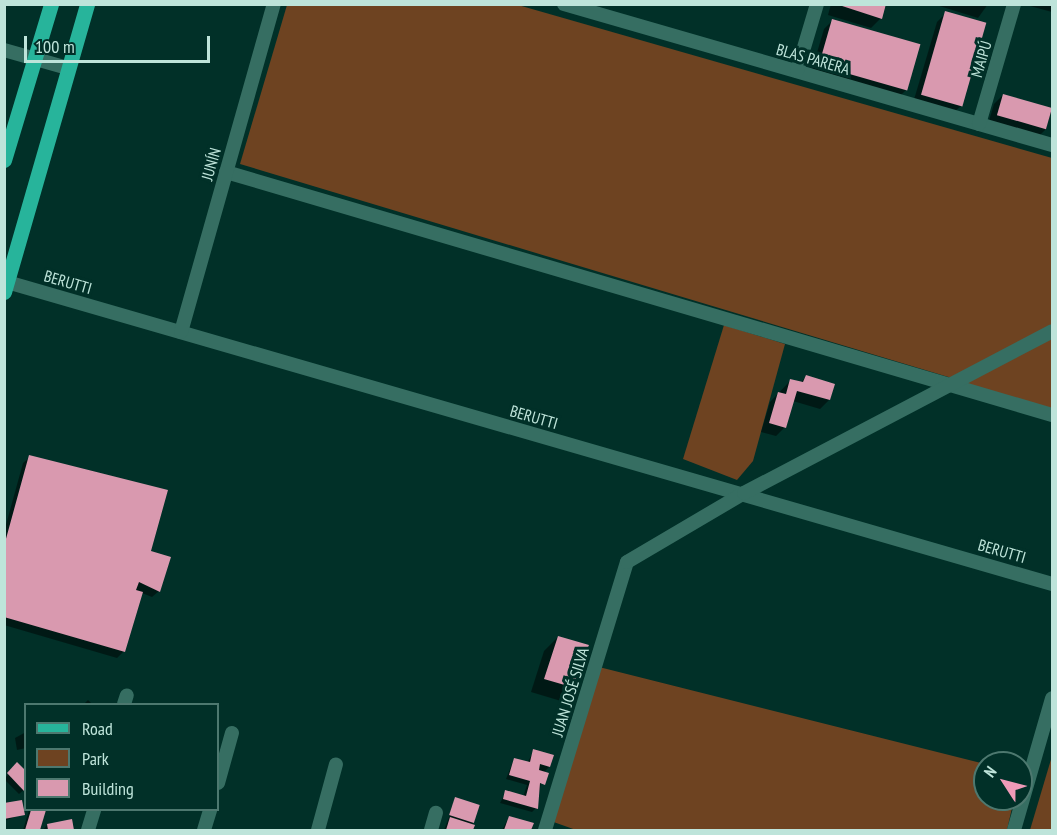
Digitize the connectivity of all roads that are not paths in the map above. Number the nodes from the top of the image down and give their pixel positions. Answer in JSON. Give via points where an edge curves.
{"nodes":[{"id":1,"x":51,"y":4,"type":"edge"},
{"id":2,"x":87,"y":4,"type":"edge"},
{"id":3,"x":274,"y":4,"type":"edge"},
{"id":4,"x":564,"y":4,"type":"edge"},
{"id":5,"x":817,"y":4,"type":"edge"},
{"id":6,"x":1014,"y":4,"type":"edge"},
{"id":7,"x":4,"y":50,"type":"edge"},
{"id":8,"x":35,"y":59,"type":"junction"},
{"id":9,"x":67,"y":68,"type":"junction"},
{"id":10,"x":797,"y":72,"type":"junction"},
{"id":11,"x":979,"y":124,"type":"junction"},
{"id":12,"x":1053,"y":145,"type":"edge"},
{"id":13,"x":4,"y":160,"type":"edge"},
{"id":14,"x":226,"y":172,"type":"junction"},
{"id":15,"x":6,"y":287,"type":"edge"},
{"id":16,"x":181,"y":332,"type":"junction"},
{"id":17,"x":1053,"y":332,"type":"edge"},
{"id":18,"x":954,"y":386,"type":"junction"},
{"id":19,"x":1053,"y":415,"type":"edge"},
{"id":20,"x":744,"y":493,"type":"junction"},
{"id":21,"x":1053,"y":584,"type":"edge"},
{"id":22,"x":1053,"y":698,"type":"edge"},
{"id":23,"x":232,"y":733,"type":"dead end"},
{"id":24,"x":336,"y":764,"type":"dead end"},
{"id":25,"x":219,"y":779,"type":"edge"},
{"id":26,"x":94,"y":811,"type":"edge"},
{"id":27,"x":210,"y":811,"type":"edge"},
{"id":28,"x":436,"y":813,"type":"dead end"},
{"id":29,"x":88,"y":831,"type":"edge"},
{"id":30,"x":204,"y":831,"type":"edge"},
{"id":31,"x":318,"y":831,"type":"edge"},
{"id":32,"x":431,"y":831,"type":"edge"},
{"id":33,"x":545,"y":831,"type":"edge"},
{"id":34,"x":1014,"y":831,"type":"edge"}],
"edges":[{"from":1,"to":8,"type":"main road"},
{"from":2,"to":9,"type":"main road"},
{"from":3,"to":14,"type":"street","name":"JUNÍN"},
{"from":4,"to":10,"type":"street","name":"BLAS PARERA"},
{"from":5,"to":10,"type":"street"},
{"from":6,"to":11,"type":"street","name":"MAIPÚ"},
{"from":7,"to":8,"type":"street"},
{"from":8,"to":9,"type":"street"},
{"from":8,"to":13,"type":"main road"},
{"from":9,"to":15,"type":"main road"},
{"from":10,"to":11,"type":"street","name":"BLAS PARERA"},
{"from":11,"to":12,"type":"street","name":"BLAS PARERA"},
{"from":14,"to":16,"type":"street","name":"JUNÍN"},
{"from":14,"to":18,"type":"street"},
{"from":15,"to":16,"type":"street","name":"BERUTTI"},
{"from":16,"to":20,"type":"street","name":"BERUTTI"},
{"from":17,"to":18,"type":"street"},
{"from":18,"to":19,"type":"street"},
{"from":18,"to":20,"type":"street"},
{"from":20,"to":21,"type":"street","name":"BERUTTI"},
{"from":20,"to":33,"type":"street","name":"JUAN JOSÉ SILVA","via":[[627,562]]},
{"from":22,"to":34,"type":"street"},
{"from":23,"to":25,"type":"street"},
{"from":24,"to":31,"type":"street"},
{"from":26,"to":29,"type":"street"},
{"from":27,"to":30,"type":"street"},
{"from":28,"to":32,"type":"street"}]}
